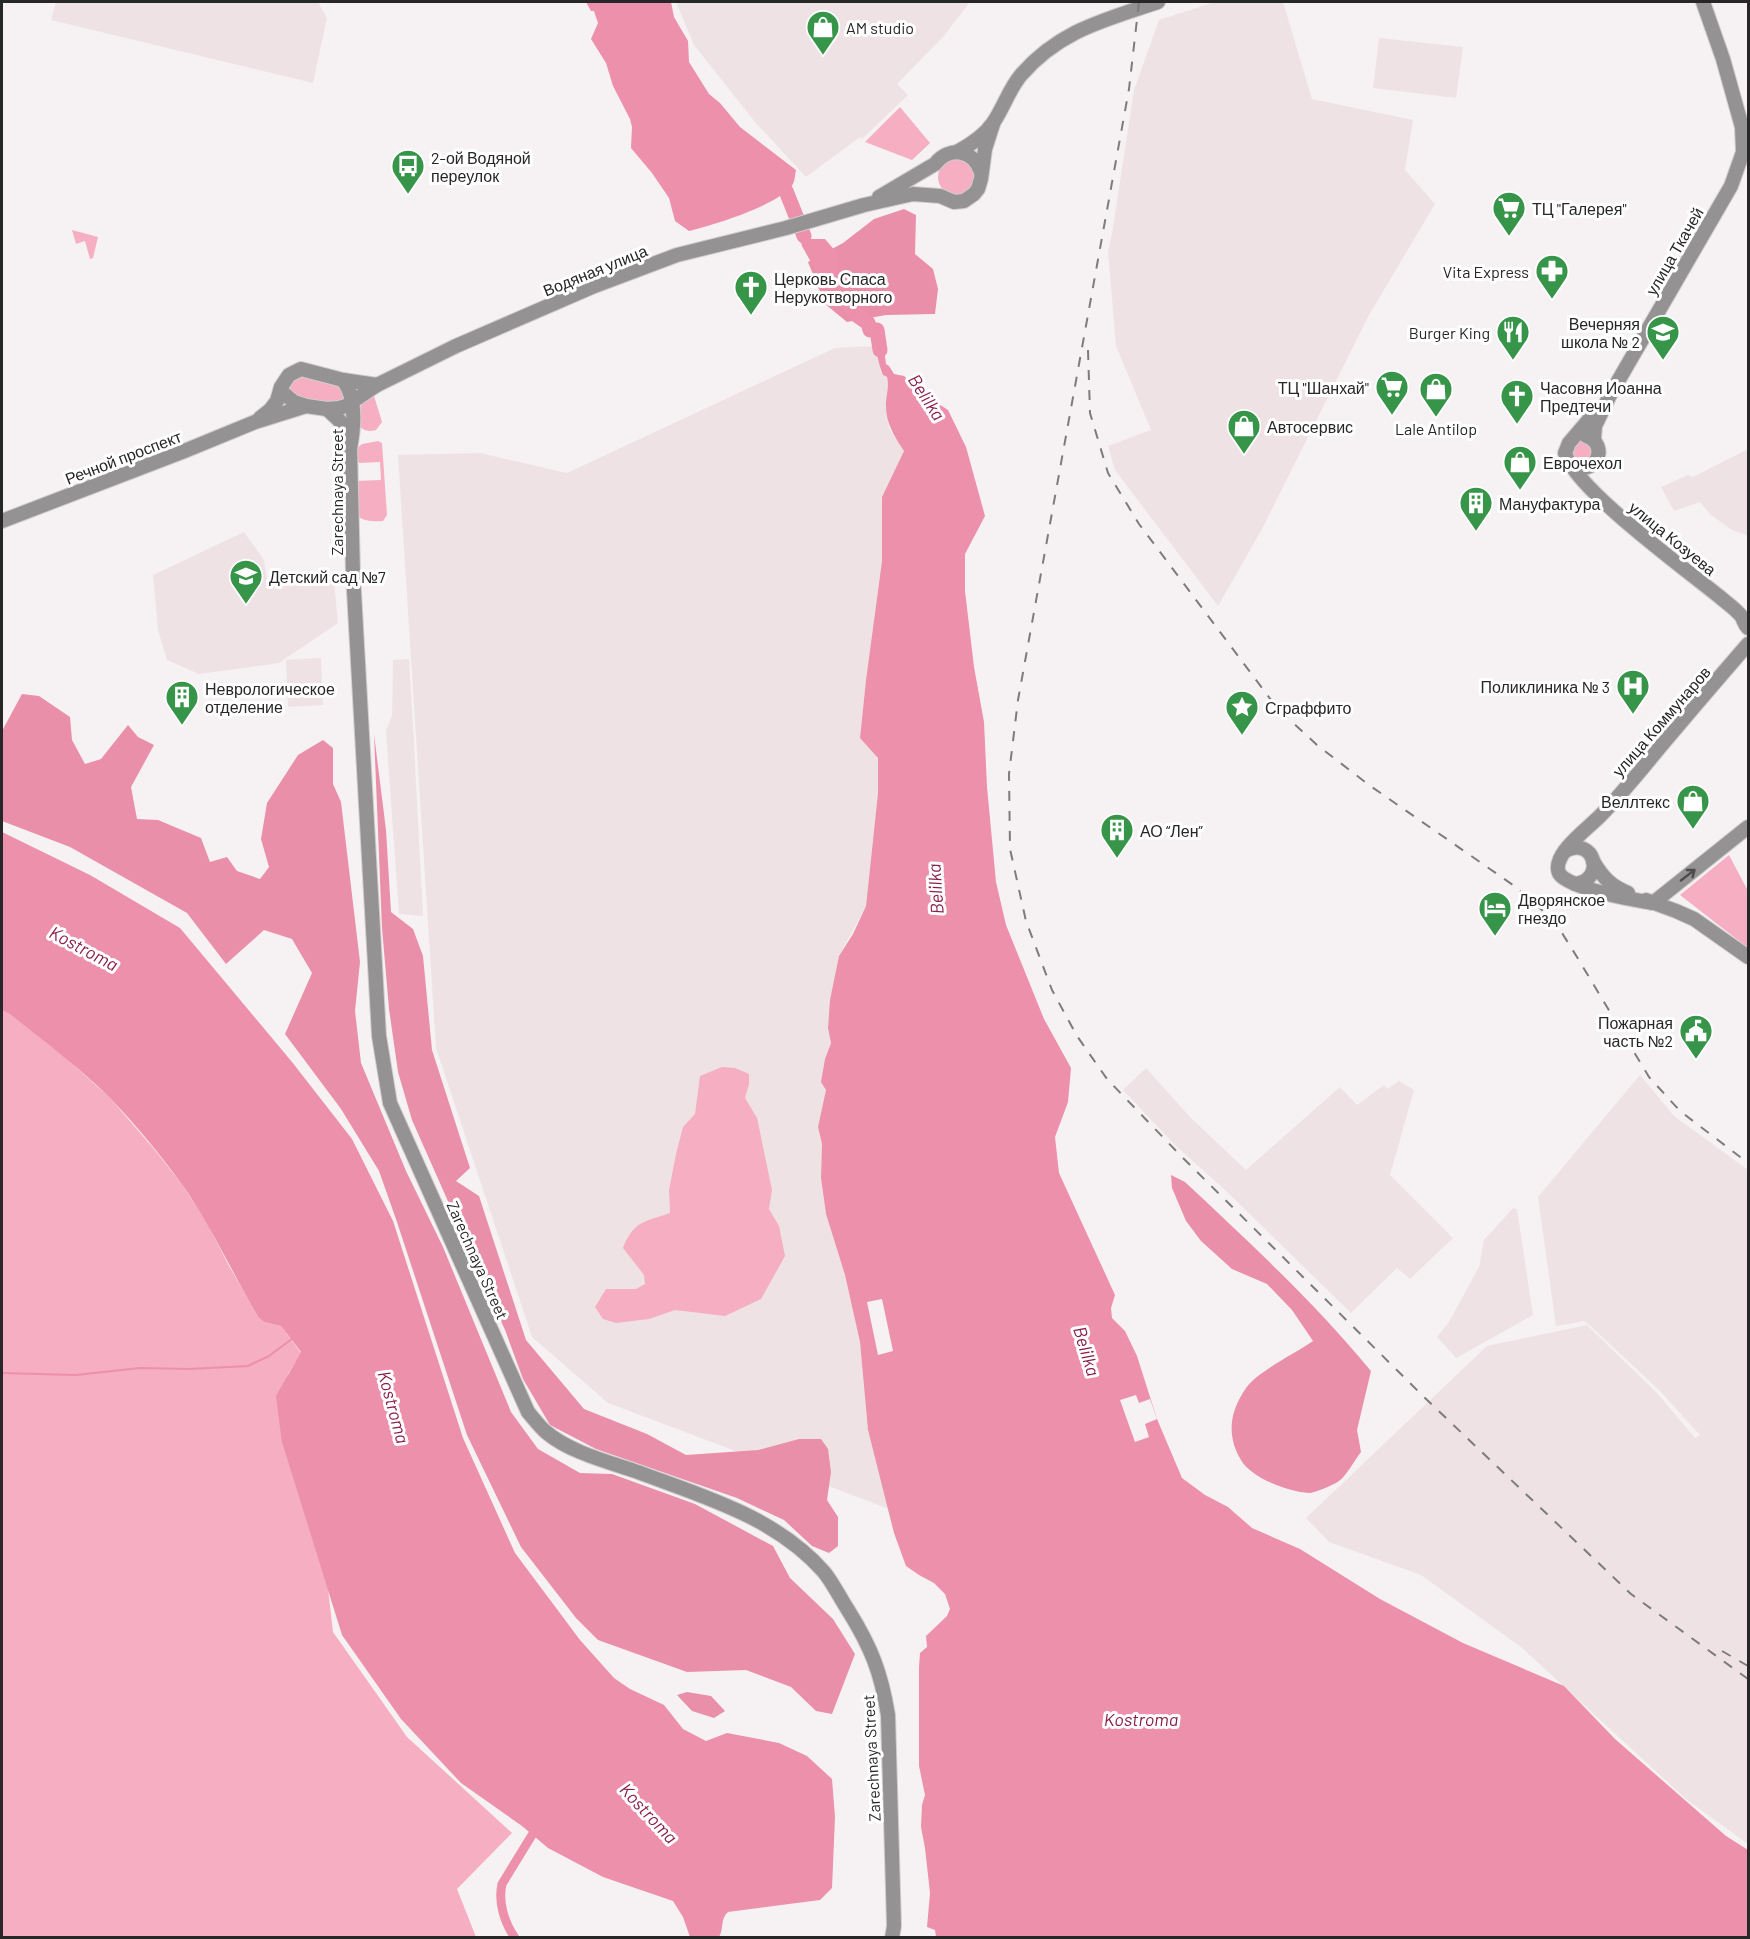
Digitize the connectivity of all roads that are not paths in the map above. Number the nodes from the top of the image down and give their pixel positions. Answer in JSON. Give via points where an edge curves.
{"nodes":[{"id":1,"x":1158,"y":2,"type":"edge"},
{"id":2,"x":1703,"y":2,"type":"edge"},
{"id":3,"x":993,"y":124,"type":"junction"},
{"id":4,"x":957,"y":152,"type":"junction"},
{"id":5,"x":935,"y":164,"type":"junction"},
{"id":6,"x":981,"y":172,"type":"junction"},
{"id":7,"x":940,"y":196,"type":"junction"},
{"id":8,"x":864,"y":205,"type":"junction"},
{"id":9,"x":343,"y":380,"type":"junction"},
{"id":10,"x":377,"y":385,"type":"junction"},
{"id":11,"x":281,"y":391,"type":"junction"},
{"id":12,"x":1610,"y":395,"type":"junction"},
{"id":13,"x":352,"y":401,"type":"junction"},
{"id":14,"x":306,"y":406,"type":"junction"},
{"id":15,"x":327,"y":409,"type":"junction"},
{"id":16,"x":255,"y":422,"type":"junction"},
{"id":17,"x":1573,"y":438,"type":"junction"},
{"id":18,"x":1594,"y":439,"type":"junction"},
{"id":19,"x":350,"y":449,"type":"junction"},
{"id":20,"x":1598,"y":458,"type":"junction"},
{"id":21,"x":1574,"y":468,"type":"junction"},
{"id":22,"x":1604,"y":502,"type":"junction"},
{"id":23,"x":2,"y":521,"type":"edge"},
{"id":24,"x":1746,"y":615,"type":"edge"},
{"id":25,"x":1747,"y":646,"type":"edge"},
{"id":26,"x":1600,"y":816,"type":"junction"},
{"id":27,"x":1749,"y":827,"type":"edge"},
{"id":28,"x":1564,"y":851,"type":"junction"},
{"id":29,"x":1592,"y":859,"type":"junction"},
{"id":30,"x":1575,"y":884,"type":"junction"},
{"id":31,"x":1653,"y":903,"type":"junction"},
{"id":32,"x":1749,"y":957,"type":"edge"},
{"id":33,"x":892,"y":1938,"type":"edge"}],
"edges":[{"from":1,"to":3,"type":"street","via":[[1078,30],[1050,47],[1011,88]]},
{"from":2,"to":12,"type":"street","name":"улица Ткачей","via":[[1736,100],[1743,152],[1731,186]]},
{"from":3,"to":4,"type":"street"},
{"from":3,"to":6,"type":"street"},
{"from":4,"to":5,"type":"street","via":[[945,154]]},
{"from":4,"to":6,"type":"street","via":[[974,158]]},
{"from":5,"to":7,"type":"street","via":[[932,184]]},
{"from":5,"to":8,"type":"street"},
{"from":6,"to":7,"type":"street","via":[[978,189],[970,198],[954,202]]},
{"from":7,"to":8,"type":"street","via":[[913,194]]},
{"from":8,"to":10,"type":"street","name":"Водяная улица","via":[[677,255],[456,345]]},
{"from":9,"to":10,"type":"street"},
{"from":9,"to":11,"type":"street","via":[[301,369],[289,375]]},
{"from":9,"to":13,"type":"street"},
{"from":10,"to":13,"type":"street","name":"Водяная улица"},
{"from":11,"to":14,"type":"street"},
{"from":11,"to":16,"type":"street","via":[[270,410]]},
{"from":12,"to":17,"type":"street","name":"улица Ткачей"},
{"from":12,"to":18,"type":"street","name":"улица Ткачей","via":[[1595,426]]},
{"from":13,"to":15,"type":"street","name":"Водяная улица"},
{"from":13,"to":19,"type":"street","name":"Zarechnaya Street"},
{"from":14,"to":15,"type":"street"},
{"from":14,"to":16,"type":"street","name":"Речной проспект"},
{"from":15,"to":19,"type":"street","via":[[339,421]]},
{"from":16,"to":23,"type":"street","name":"Речной проспект"},
{"from":17,"to":18,"type":"street","via":[[1584,435]]},
{"from":17,"to":21,"type":"street","via":[[1565,453]]},
{"from":18,"to":20,"type":"street","via":[[1599,448]]},
{"from":19,"to":33,"type":"street","name":"Zarechnaya Street","via":[[378,1024],[390,1103],[528,1412],[547,1433],[574,1449],[758,1520],[796,1544],[825,1573],[852,1617],[872,1652],[888,1715]]},
{"from":20,"to":21,"type":"street","via":[[1587,468]]},
{"from":20,"to":22,"type":"street","name":"улица Козуева","via":[[1598,489]]},
{"from":21,"to":22,"type":"street","name":"улица Козуева"},
{"from":22,"to":24,"type":"street","name":"улица Козуева","via":[[1722,599],[1740,604]]},
{"from":24,"to":25,"type":"street","name":"улица Коммунаров"},
{"from":25,"to":26,"type":"street","name":"улица Коммунаров"},
{"from":26,"to":28,"type":"street","name":"улица Коммунаров"},
{"from":26,"to":29,"type":"street","name":"улица Коммунаров","via":[[1592,838]]},
{"from":31,"to":27,"type":"street","one_way":true},
{"from":28,"to":29,"type":"street","via":[[1584,849]]},
{"from":28,"to":30,"type":"street","via":[[1558,860],[1559,873]]},
{"from":29,"to":30,"type":"street","via":[[1590,876]]},
{"from":29,"to":31,"type":"street","via":[[1608,883]]},
{"from":30,"to":31,"type":"street"},
{"from":31,"to":32,"type":"street","via":[[1694,919]]}]}
